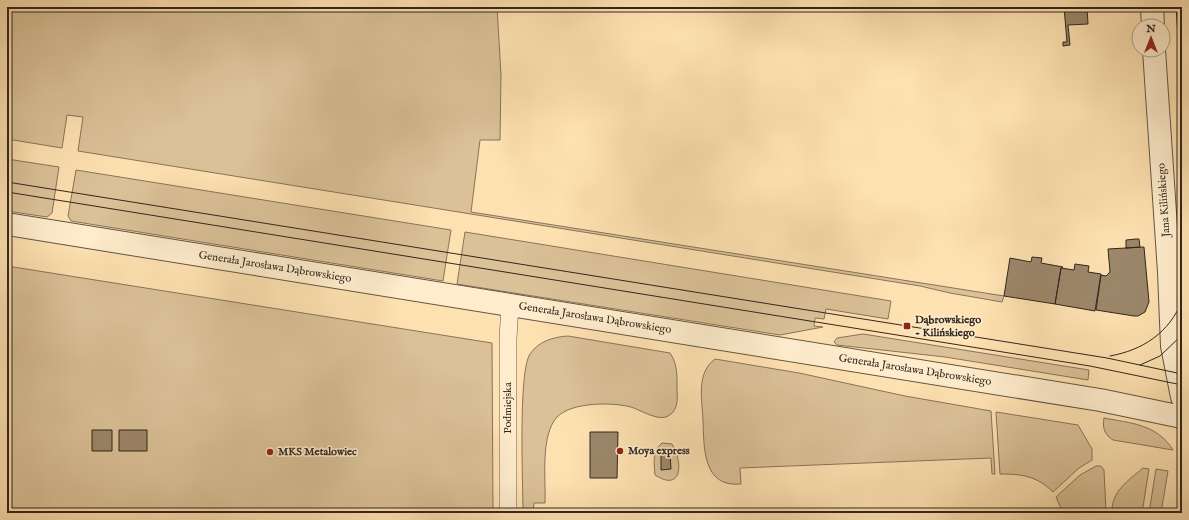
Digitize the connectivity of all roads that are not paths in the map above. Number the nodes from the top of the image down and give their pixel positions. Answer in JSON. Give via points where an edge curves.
{"nodes":[{"id":1,"x":1152,"y":7,"type":"edge"},
{"id":2,"x":1153,"y":18,"type":"edge"},
{"id":3,"x":1155,"y":58,"type":"edge"},
{"id":4,"x":7,"y":224,"type":"edge"},
{"id":5,"x":510,"y":304,"type":"junction"},
{"id":6,"x":1182,"y":397,"type":"edge"},
{"id":7,"x":1182,"y":417,"type":"edge"},
{"id":8,"x":508,"y":513,"type":"edge"}],
"edges":[{"from":1,"to":2,"type":"street"},
{"from":3,"to":6,"type":"street","name":"Jana Kilińskiego","via":[[1172,346]]},
{"from":4,"to":5,"type":"street","name":"Generała Jarosława Dąbrowskiego"},
{"from":5,"to":7,"type":"street","name":"Generała Jarosława Dąbrowskiego","via":[[1106,401]]},
{"from":5,"to":8,"type":"street","name":"Podmiejska"}]}
